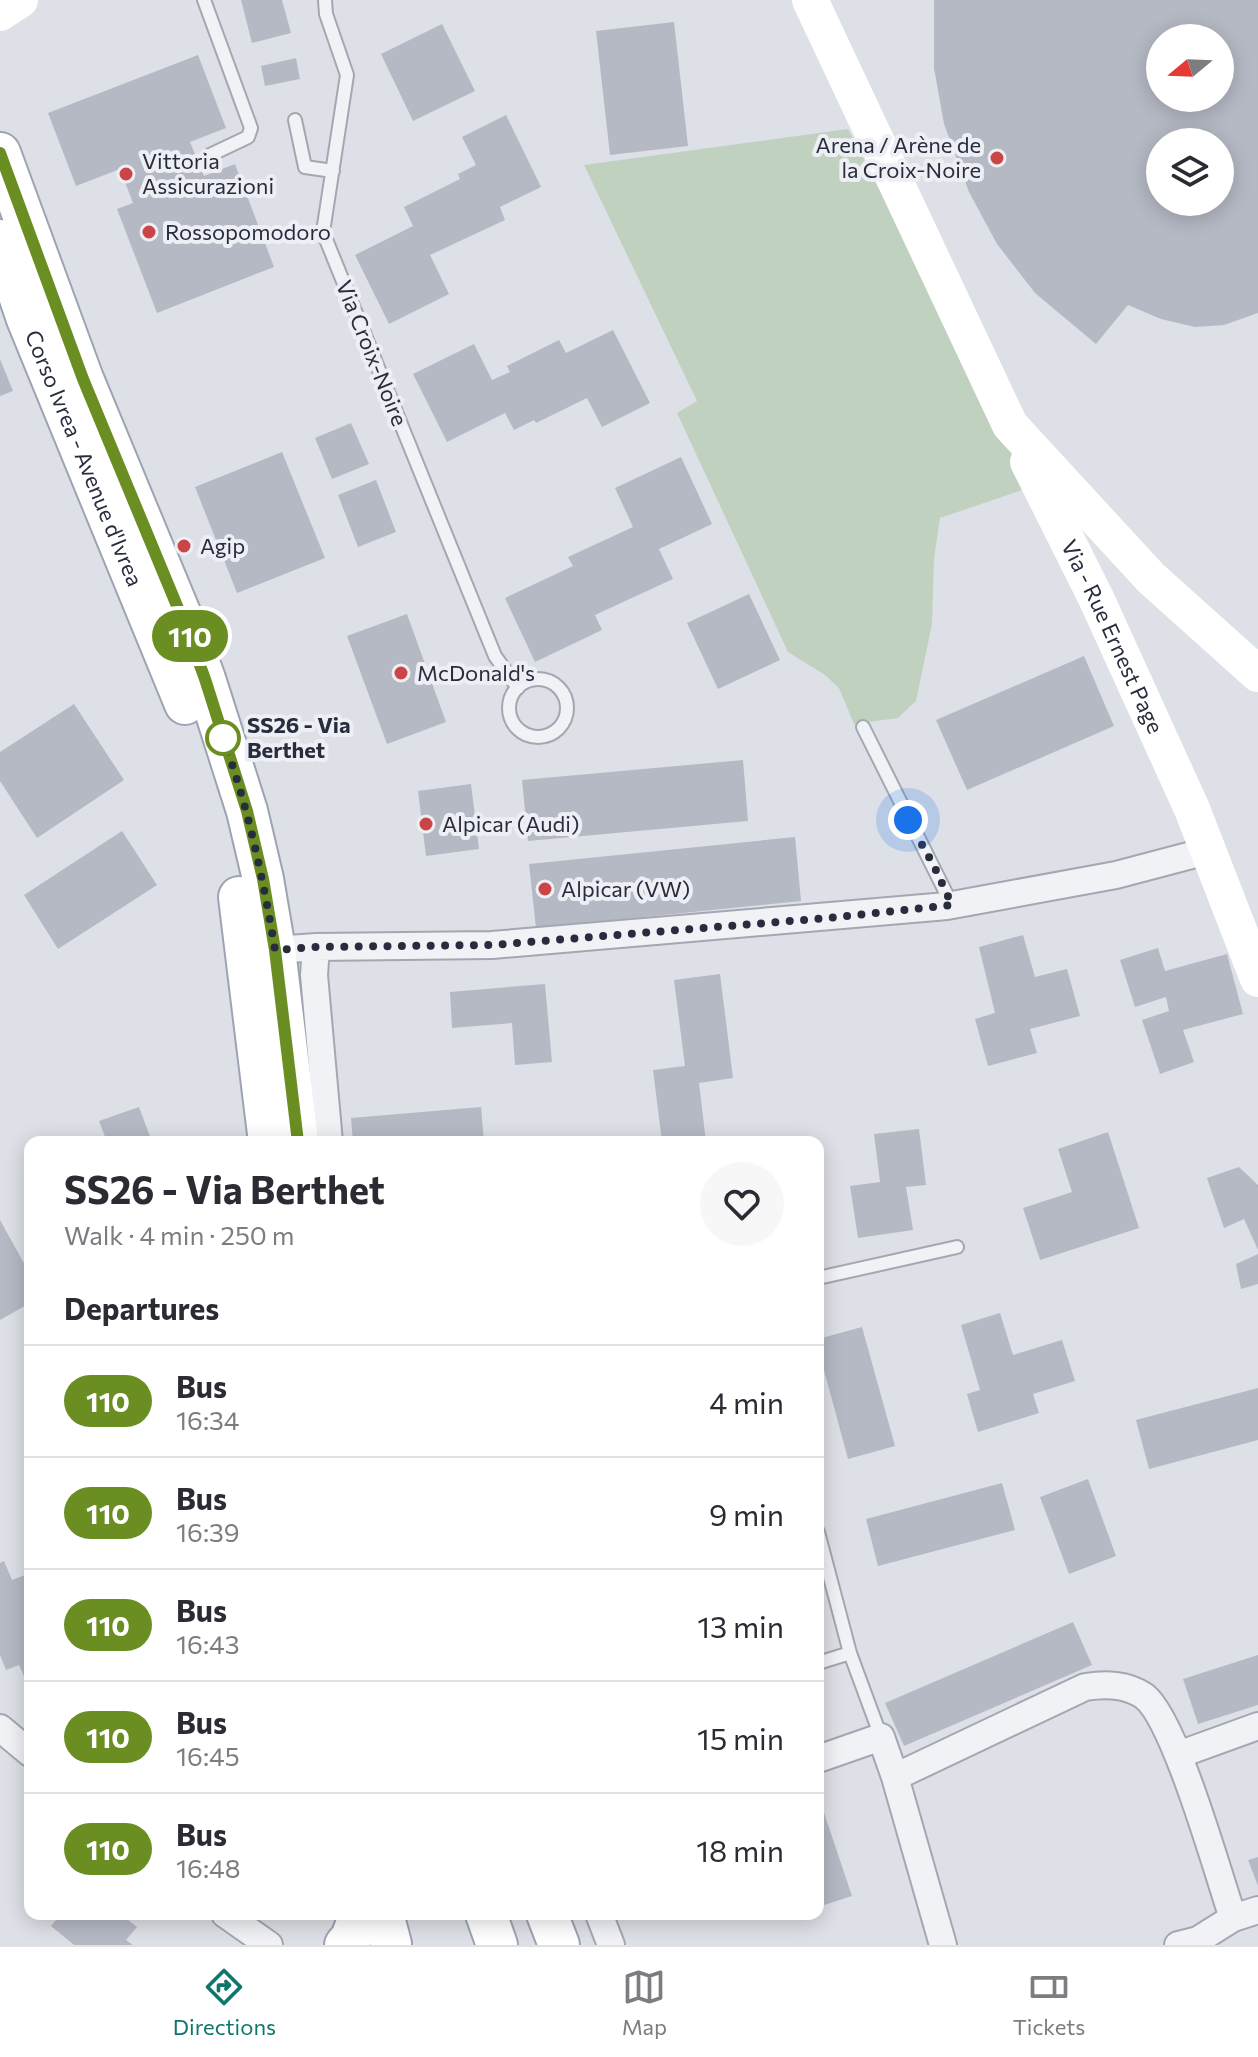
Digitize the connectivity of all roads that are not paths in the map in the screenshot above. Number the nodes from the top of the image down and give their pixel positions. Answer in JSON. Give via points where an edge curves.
{"nodes":[{"id":1,"x":20,"y":0,"type":"edge"},
{"id":2,"x":204,"y":0,"type":"edge"},
{"id":3,"x":325,"y":0,"type":"edge"},
{"id":4,"x":811,"y":1,"type":"edge"},
{"id":5,"x":0,"y":13,"type":"edge"},
{"id":6,"x":295,"y":120,"type":"dead end"},
{"id":7,"x":0,"y":153,"type":"edge"},
{"id":8,"x":210,"y":155,"type":"dead end"},
{"id":9,"x":333,"y":171,"type":"junction"},
{"id":10,"x":0,"y":240,"type":"edge"},
{"id":11,"x":1010,"y":425,"type":"junction"},
{"id":12,"x":1258,"y":674,"type":"edge"},
{"id":13,"x":518,"y":688,"type":"junction"},
{"id":14,"x":863,"y":727,"type":"dead end"},
{"id":15,"x":1207,"y":851,"type":"junction"},
{"id":16,"x":952,"y":905,"type":"junction"},
{"id":17,"x":316,"y":947,"type":"junction"},
{"id":18,"x":275,"y":950,"type":"junction"},
{"id":19,"x":1258,"y":979,"type":"edge"},
{"id":20,"x":268,"y":1136,"type":"edge"},
{"id":21,"x":297,"y":1136,"type":"edge"},
{"id":22,"x":328,"y":1136,"type":"edge"},
{"id":23,"x":957,"y":1247,"type":"dead end"},
{"id":24,"x":824,"y":1277,"type":"edge"},
{"id":25,"x":824,"y":1555,"type":"edge"},
{"id":26,"x":850,"y":1653,"type":"junction"},
{"id":27,"x":824,"y":1661,"type":"edge"},
{"id":28,"x":1258,"y":1726,"type":"edge"},
{"id":29,"x":0,"y":1728,"type":"edge"},
{"id":30,"x":881,"y":1737,"type":"junction"},
{"id":31,"x":24,"y":1748,"type":"edge"},
{"id":32,"x":1178,"y":1755,"type":"junction"},
{"id":33,"x":824,"y":1757,"type":"edge"},
{"id":34,"x":895,"y":1777,"type":"junction"},
{"id":35,"x":1246,"y":1914,"type":"edge"},
{"id":36,"x":234,"y":1920,"type":"edge"},
{"id":37,"x":358,"y":1920,"type":"edge"},
{"id":38,"x":384,"y":1920,"type":"edge"},
{"id":39,"x":488,"y":1920,"type":"edge"},
{"id":40,"x":517,"y":1920,"type":"edge"},
{"id":41,"x":549,"y":1920,"type":"edge"},
{"id":42,"x":601,"y":1920,"type":"edge"},
{"id":43,"x":269,"y":1945,"type":"edge"},
{"id":44,"x":345,"y":1945,"type":"edge"},
{"id":45,"x":390,"y":1945,"type":"edge"},
{"id":46,"x":497,"y":1945,"type":"edge"},
{"id":47,"x":525,"y":1945,"type":"edge"},
{"id":48,"x":559,"y":1945,"type":"edge"},
{"id":49,"x":611,"y":1945,"type":"edge"},
{"id":50,"x":943,"y":1945,"type":"edge"},
{"id":51,"x":1178,"y":1945,"type":"edge"}],
"edges":[{"from":1,"to":5,"type":"street"},
{"from":2,"to":8,"type":"lane","via":[[251,128],[248,137]]},
{"from":3,"to":9,"type":"lane","name":"Via Croix-Noire","via":[[347,75]]},
{"from":4,"to":11,"type":"street","name":"Via - Rue Ernest Page"},
{"from":6,"to":9,"type":"lane","via":[[305,167]]},
{"from":7,"to":18,"type":"main road","name":"Corso Ivrea - Avenue d'Ivrea","via":[[83,379],[205,679],[247,811]]},
{"from":9,"to":13,"type":"lane","name":"Via Croix-Noire","via":[[323,232],[495,656]]},
{"from":10,"to":20,"type":"main road","name":"Corso Ivrea - Avenue d'Ivrea","via":[[27,319],[180,687],[211,785],[237,883]]},
{"from":11,"to":12,"type":"street","via":[[1151,578]]},
{"from":11,"to":15,"type":"street","name":"Via - Rue Ernest Page","via":[[1096,598]]},
{"from":13,"to":13,"type":"lane","via":[[509,704],[516,728],[527,736],[553,734],[567,713],[559,689],[536,679]]},
{"from":14,"to":16,"type":"lane"},
{"from":15,"to":16,"type":"street","via":[[1116,875]]},
{"from":15,"to":19,"type":"street","name":"Via - Rue Ernest Page"},
{"from":16,"to":17,"type":"street","via":[[492,945]]},
{"from":17,"to":18,"type":"street"},
{"from":17,"to":22,"type":"street"},
{"from":18,"to":21,"type":"main road","name":"Corso Ivrea - Avenue d'Ivrea"},
{"from":23,"to":24,"type":"lane"},
{"from":25,"to":26,"type":"lane"},
{"from":26,"to":27,"type":"lane"},
{"from":26,"to":30,"type":"lane"},
{"from":28,"to":32,"type":"street"},
{"from":29,"to":31,"type":"street"},
{"from":30,"to":33,"type":"street"},
{"from":30,"to":34,"type":"street"},
{"from":32,"to":34,"type":"street","via":[[1152,1704],[1126,1687],[1106,1684],[1085,1687]]},
{"from":32,"to":35,"type":"street"},
{"from":34,"to":50,"type":"street"},
{"from":35,"to":51,"type":"street"},
{"from":36,"to":43,"type":"street"},
{"from":37,"to":44,"type":"main road"},
{"from":38,"to":45,"type":"main road"},
{"from":39,"to":46,"type":"main road"},
{"from":40,"to":47,"type":"main road"},
{"from":41,"to":48,"type":"main road"},
{"from":42,"to":49,"type":"street"}]}
